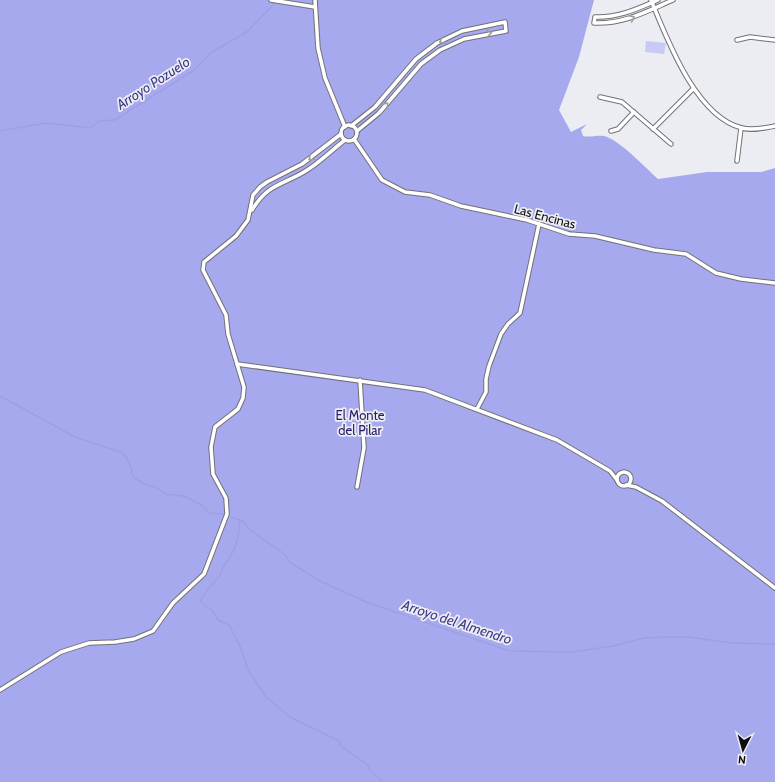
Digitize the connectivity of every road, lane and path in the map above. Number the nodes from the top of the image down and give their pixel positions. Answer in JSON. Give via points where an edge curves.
{"nodes":[{"id":1,"x":271,"y":0,"type":"edge"},
{"id":2,"x":315,"y":0,"type":"edge"},
{"id":3,"x":658,"y":0,"type":"edge"},
{"id":4,"x":673,"y":0,"type":"edge"},
{"id":5,"x":652,"y":1,"type":"edge"},
{"id":6,"x":315,"y":7,"type":"junction"},
{"id":7,"x":655,"y":8,"type":"junction"},
{"id":8,"x":737,"y":40,"type":"dead end"},
{"id":9,"x":775,"y":40,"type":"edge"},
{"id":10,"x":693,"y":89,"type":"junction"},
{"id":11,"x":600,"y":97,"type":"dead end"},
{"id":12,"x":634,"y":112,"type":"junction"},
{"id":13,"x":351,"y":126,"type":"junction"},
{"id":14,"x":775,"y":126,"type":"edge"},
{"id":15,"x":345,"y":127,"type":"junction"},
{"id":16,"x":741,"y":128,"type":"junction"},
{"id":17,"x":653,"y":129,"type":"junction"},
{"id":18,"x":356,"y":131,"type":"junction"},
{"id":19,"x":611,"y":131,"type":"dead end"},
{"id":20,"x":341,"y":134,"type":"junction"},
{"id":21,"x":354,"y":139,"type":"junction"},
{"id":22,"x":345,"y":140,"type":"junction"},
{"id":23,"x":671,"y":144,"type":"dead end"},
{"id":24,"x":737,"y":161,"type":"dead end"},
{"id":25,"x":251,"y":212,"type":"junction"},
{"id":26,"x":539,"y":224,"type":"junction"},
{"id":27,"x":775,"y":283,"type":"edge"},
{"id":28,"x":237,"y":364,"type":"junction"},
{"id":29,"x":360,"y":380,"type":"junction"},
{"id":30,"x":477,"y":409,"type":"junction"},
{"id":31,"x":610,"y":471,"type":"junction"},
{"id":32,"x":622,"y":472,"type":"junction"},
{"id":33,"x":630,"y":477,"type":"junction"},
{"id":34,"x":617,"y":480,"type":"junction"},
{"id":35,"x":626,"y":485,"type":"junction"},
{"id":36,"x":357,"y":487,"type":"dead end"},
{"id":37,"x":636,"y":487,"type":"junction"},
{"id":38,"x":775,"y":588,"type":"edge"},
{"id":39,"x":0,"y":690,"type":"edge"}],
"edges":[{"from":1,"to":6,"type":"street"},
{"from":2,"to":6,"type":"street"},
{"from":3,"to":5,"type":"street"},
{"from":4,"to":7,"type":"street"},
{"from":5,"to":7,"type":"street"},
{"from":5,"to":7,"type":"street","one_way":true,"via":[[622,15],[609,18],[595,17],[594,23],[624,21]]},
{"from":6,"to":15,"type":"street","via":[[318,48],[325,78]]},
{"from":7,"to":10,"type":"street"},
{"from":8,"to":9,"type":"street","via":[[750,37]]},
{"from":10,"to":16,"type":"street","via":[[712,110]]},
{"from":10,"to":17,"type":"street"},
{"from":11,"to":12,"type":"street","via":[[622,102]]},
{"from":12,"to":17,"type":"street"},
{"from":12,"to":19,"type":"street","via":[[618,129]]},
{"from":13,"to":15,"type":"street"},
{"from":13,"to":18,"type":"street"},
{"from":18,"to":13,"type":"street","one_way":true,"via":[[379,113],[421,64],[440,50],[464,39],[506,31],[505,22],[462,31],[437,43],[416,58],[375,108]]},
{"from":14,"to":16,"type":"street"},
{"from":15,"to":20,"type":"street"},
{"from":16,"to":24,"type":"street"},
{"from":17,"to":23,"type":"street"},
{"from":18,"to":21,"type":"street"},
{"from":20,"to":22,"type":"street"},
{"from":20,"to":25,"type":"street","one_way":true,"via":[[302,164],[260,187],[254,195]]},
{"from":21,"to":22,"type":"street"},
{"from":21,"to":26,"type":"street","name":"Las Encinas","via":[[382,180],[405,192],[430,195],[461,206]]},
{"from":22,"to":25,"type":"street","via":[[304,172],[274,186],[261,196]]},
{"from":25,"to":28,"type":"street","via":[[236,236],[204,262],[203,270],[226,315],[228,334]]},
{"from":26,"to":27,"type":"street","name":"Las Encinas","via":[[569,234],[595,236],[654,250],[686,254],[716,273]]},
{"from":26,"to":30,"type":"street","via":[[520,313],[501,334],[489,366],[486,392]]},
{"from":28,"to":29,"type":"street"},
{"from":28,"to":39,"type":"street","via":[[244,387],[243,398],[238,409],[215,427],[211,447],[213,474],[226,498],[227,514],[204,574],[172,603],[152,631],[134,639],[89,643],[61,652]]},
{"from":29,"to":30,"type":"street","via":[[425,390]]},
{"from":29,"to":36,"type":"street","via":[[364,448]]},
{"from":30,"to":31,"type":"street","via":[[557,440]]},
{"from":31,"to":32,"type":"street"},
{"from":31,"to":34,"type":"street"},
{"from":32,"to":33,"type":"street"},
{"from":32,"to":34,"type":"street"},
{"from":33,"to":35,"type":"street"},
{"from":33,"to":37,"type":"street"},
{"from":34,"to":35,"type":"street"},
{"from":35,"to":37,"type":"street"},
{"from":37,"to":38,"type":"street","via":[[662,501]]}]}
